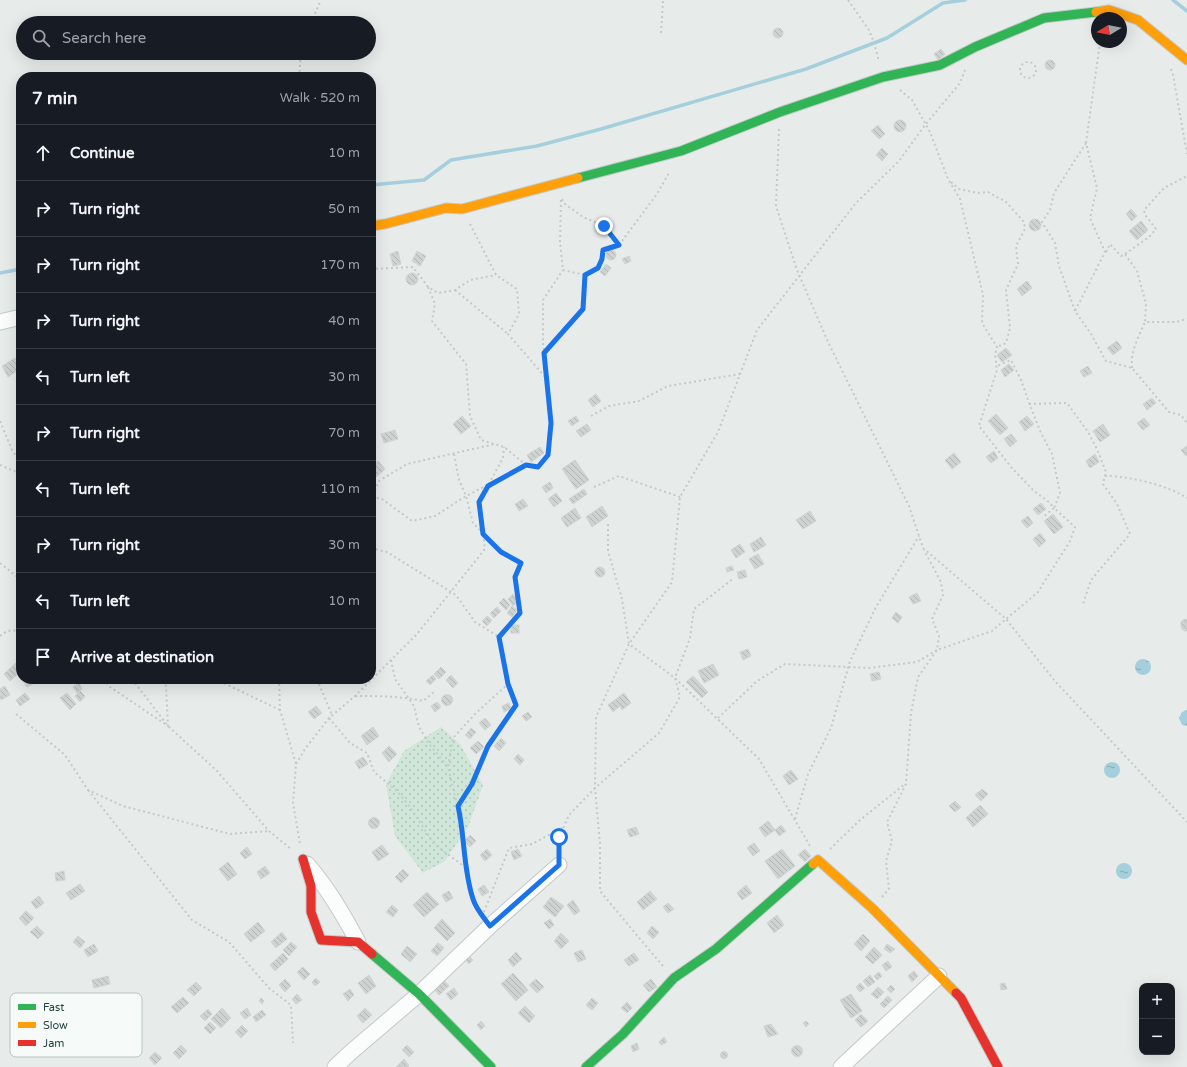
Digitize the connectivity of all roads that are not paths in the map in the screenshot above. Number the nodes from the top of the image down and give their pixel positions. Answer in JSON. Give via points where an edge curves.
{"nodes":[{"id":1,"x":1187,"y":60,"type":"edge"},
{"id":2,"x":376,"y":225,"type":"edge"},
{"id":3,"x":16,"y":318,"type":"edge"},
{"id":4,"x":0,"y":322,"type":"edge"},
{"id":5,"x":303,"y":859,"type":"joint"},
{"id":6,"x":559,"y":865,"type":"road end"},
{"id":7,"x":358,"y":942,"type":"junction"},
{"id":8,"x":940,"y":976,"type":"junction"},
{"id":9,"x":419,"y":994,"type":"junction"},
{"id":10,"x":335,"y":1067,"type":"edge"},
{"id":11,"x":491,"y":1067,"type":"edge"},
{"id":12,"x":586,"y":1067,"type":"edge"},
{"id":13,"x":841,"y":1067,"type":"edge"},
{"id":14,"x":998,"y":1067,"type":"edge"}],
"edges":[{"from":1,"to":2,"type":"street","via":[[1138,20],[1109,10],[1044,18],[940,65],[883,77],[780,112],[681,151],[462,209],[446,208]]},
{"from":3,"to":4,"type":"street"},
{"from":5,"to":7,"type":"street","via":[[342,911]]},
{"from":5,"to":7,"type":"street","via":[[311,886],[311,912],[320,940]]},
{"from":6,"to":9,"type":"street","via":[[486,921]]},
{"from":7,"to":9,"type":"street"},
{"from":8,"to":12,"type":"street","via":[[872,908],[818,860],[716,949],[674,978],[623,1034]]},
{"from":8,"to":13,"type":"street"},
{"from":8,"to":14,"type":"street","via":[[961,998]]},
{"from":9,"to":10,"type":"street"},
{"from":9,"to":11,"type":"street"}]}
